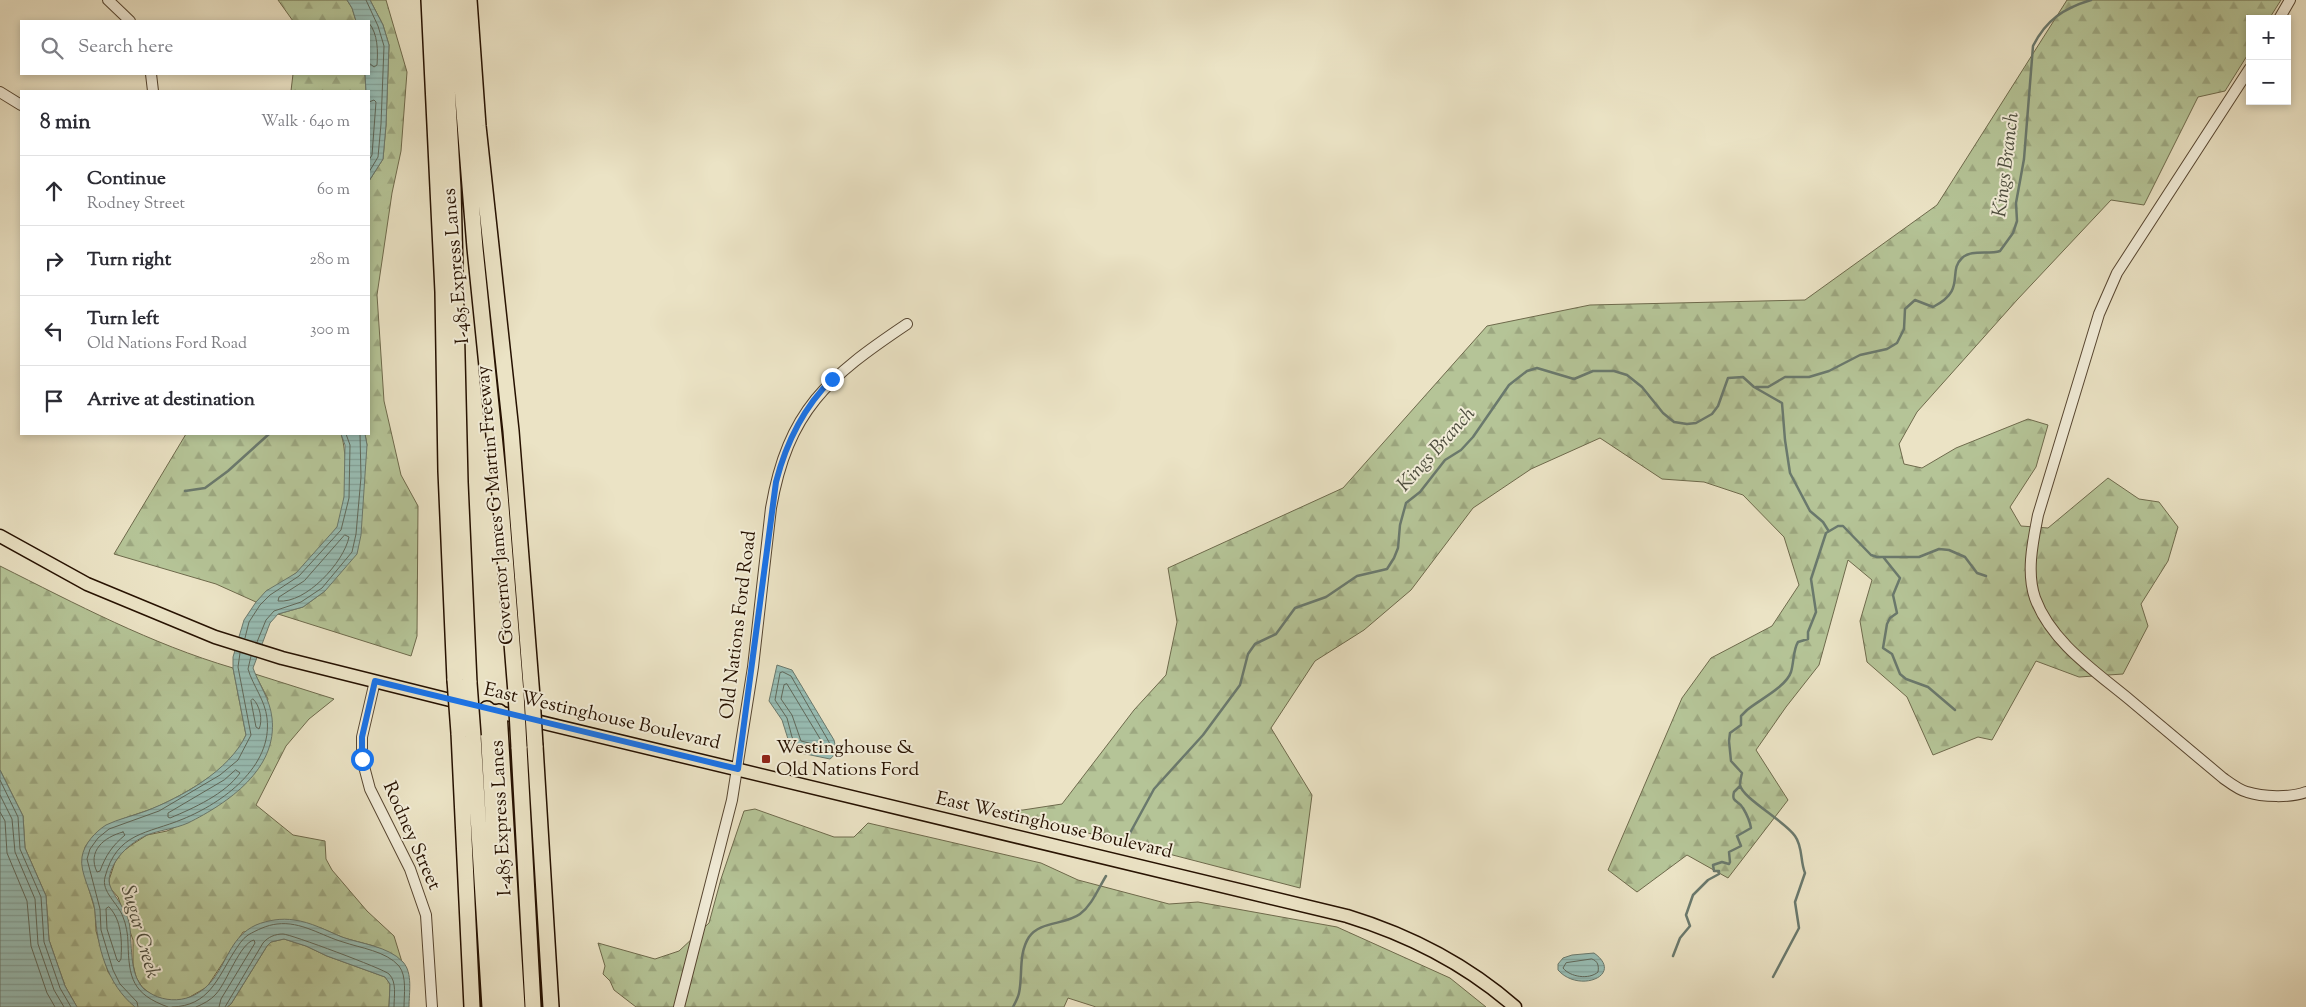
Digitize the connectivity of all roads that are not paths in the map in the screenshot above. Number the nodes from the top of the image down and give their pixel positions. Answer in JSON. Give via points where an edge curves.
{"nodes":[{"id":1,"x":108,"y":0,"type":"edge"},
{"id":2,"x":429,"y":0,"type":"edge"},
{"id":3,"x":442,"y":0,"type":"edge"},
{"id":4,"x":455,"y":0,"type":"edge"},
{"id":5,"x":469,"y":0,"type":"edge"},
{"id":6,"x":2290,"y":0,"type":"edge"},
{"id":7,"x":2281,"y":15,"type":"edge"},
{"id":8,"x":129,"y":20,"type":"edge"},
{"id":9,"x":2246,"y":74,"type":"edge"},
{"id":10,"x":151,"y":75,"type":"edge"},
{"id":11,"x":153,"y":90,"type":"edge"},
{"id":12,"x":0,"y":92,"type":"edge"},
{"id":13,"x":20,"y":104,"type":"edge"},
{"id":14,"x":907,"y":324,"type":"dead end"},
{"id":15,"x":500,"y":332,"type":"junction"},
{"id":16,"x":500,"y":494,"type":"junction"},
{"id":17,"x":0,"y":536,"type":"edge"},
{"id":18,"x":375,"y":681,"type":"junction"},
{"id":19,"x":462,"y":681,"type":"junction"},
{"id":20,"x":493,"y":710,"type":"junction"},
{"id":21,"x":466,"y":735,"type":"junction"},
{"id":22,"x":738,"y":769,"type":"junction"},
{"id":23,"x":2306,"y":792,"type":"edge"},
{"id":24,"x":432,"y":1007,"type":"edge"},
{"id":25,"x":472,"y":1007,"type":"edge"},
{"id":26,"x":490,"y":1007,"type":"edge"},
{"id":27,"x":504,"y":1007,"type":"edge"},
{"id":28,"x":517,"y":1007,"type":"edge"},
{"id":29,"x":533,"y":1007,"type":"edge"},
{"id":30,"x":551,"y":1007,"type":"edge"},
{"id":31,"x":679,"y":1007,"type":"edge"},
{"id":32,"x":1515,"y":1007,"type":"edge"}],
"edges":[{"from":1,"to":8,"type":"street"},
{"from":2,"to":19,"type":"highway","name":"Governor James G Martin Freeway","via":[[440,205],[446,471]]},
{"from":3,"to":19,"type":"highway","name":"I-485 Express Lanes","via":[[454,188]]},
{"from":4,"to":16,"type":"highway","name":"I-485 Express Lanes","via":[[475,248]]},
{"from":5,"to":15,"type":"highway","name":"Governor James G Martin Freeway","via":[[478,126]]},
{"from":6,"to":7,"type":"street"},
{"from":9,"to":23,"type":"street","via":[[2117,272],[2099,314],[2038,515],[2031,573],[2035,598],[2049,624],[2074,653],[2223,778],[2247,792],[2279,796],[2299,796]]},
{"from":10,"to":11,"type":"street"},
{"from":12,"to":13,"type":"street"},
{"from":14,"to":22,"type":"street","name":"Old Nations Ford Road","via":[[856,359],[825,387],[801,418],[786,446],[771,508]]},
{"from":15,"to":16,"type":"highway"},
{"from":15,"to":30,"type":"highway","name":"Governor James G Martin Freeway","bridge":true,"via":[[520,526]]},
{"from":16,"to":29,"type":"highway","name":"I-485 Express Lanes","bridge":true,"via":[[516,693]]},
{"from":17,"to":18,"type":"main road","name":"East Westinghouse Boulevard","via":[[87,584],[178,623],[282,658]]},
{"from":18,"to":20,"type":"main road","name":"East Westinghouse Boulevard"},
{"from":18,"to":24,"type":"street","name":"Rodney Street","via":[[362,737],[362,759],[370,789],[410,869],[426,915]]},
{"from":19,"to":21,"type":"highway","name":"Governor James G Martin Freeway","bridge":true},
{"from":20,"to":22,"type":"main road","name":"East Westinghouse Boulevard"},
{"from":20,"to":27,"type":"highway"},
{"from":20,"to":28,"type":"highway"},
{"from":21,"to":25,"type":"highway","name":"Governor James G Martin Freeway"},
{"from":21,"to":26,"type":"highway","name":"I-485 Express Lanes"},
{"from":22,"to":31,"type":"street","name":"Old Nations Ford Road"},
{"from":22,"to":32,"type":"main road","name":"East Westinghouse Boulevard","via":[[1347,916],[1435,951]]}]}
